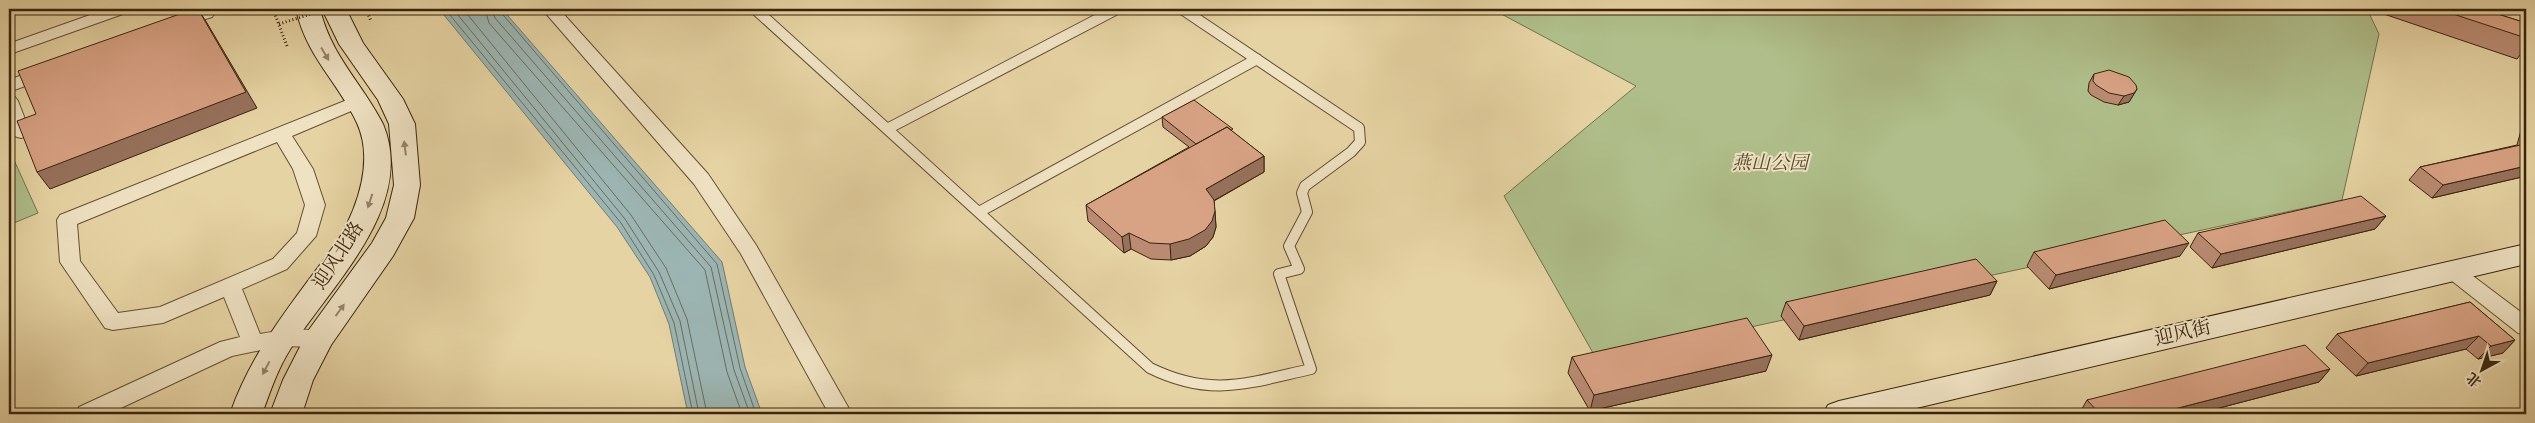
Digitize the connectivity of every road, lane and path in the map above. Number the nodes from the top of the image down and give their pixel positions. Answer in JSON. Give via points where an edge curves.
{"nodes":[{"id":1,"x":122,"y":9,"type":"edge"},
{"id":2,"x":204,"y":9,"type":"edge"},
{"id":3,"x":273,"y":9,"type":"edge"},
{"id":4,"x":308,"y":9,"type":"edge"},
{"id":5,"x":327,"y":9,"type":"edge"},
{"id":6,"x":334,"y":9,"type":"edge"},
{"id":7,"x":366,"y":9,"type":"edge"},
{"id":8,"x":550,"y":9,"type":"edge"},
{"id":9,"x":755,"y":9,"type":"edge"},
{"id":10,"x":1117,"y":9,"type":"edge"},
{"id":11,"x":1182,"y":9,"type":"edge"},
{"id":12,"x":371,"y":21,"type":"dead end"},
{"id":13,"x":279,"y":24,"type":"junction"},
{"id":14,"x":161,"y":29,"type":"edge"},
{"id":15,"x":287,"y":46,"type":"dead end"},
{"id":16,"x":9,"y":49,"type":"edge"},
{"id":17,"x":1257,"y":59,"type":"junction"},
{"id":18,"x":62,"y":66,"type":"edge"},
{"id":19,"x":9,"y":86,"type":"edge"},
{"id":20,"x":9,"y":101,"type":"edge"},
{"id":21,"x":357,"y":102,"type":"junction"},
{"id":22,"x":887,"y":129,"type":"junction"},
{"id":23,"x":21,"y":132,"type":"edge"},
{"id":24,"x":281,"y":133,"type":"junction"},
{"id":25,"x":980,"y":212,"type":"junction"},
{"id":26,"x":2526,"y":254,"type":"edge"},
{"id":27,"x":2454,"y":272,"type":"junction"},
{"id":28,"x":230,"y":286,"type":"junction"},
{"id":29,"x":2526,"y":328,"type":"edge"},
{"id":30,"x":281,"y":338,"type":"junction"},
{"id":31,"x":320,"y":338,"type":"junction"},
{"id":32,"x":254,"y":343,"type":"junction"},
{"id":33,"x":87,"y":414,"type":"edge"},
{"id":34,"x":246,"y":414,"type":"edge"},
{"id":35,"x":286,"y":414,"type":"edge"},
{"id":36,"x":841,"y":414,"type":"edge"},
{"id":37,"x":1839,"y":414,"type":"edge"}],
"edges":[{"from":1,"to":16,"type":"lane"},
{"from":2,"to":14,"type":"street","via":[[206,13]]},
{"from":3,"to":13,"type":"path"},
{"from":4,"to":21,"type":"street","name":"迎风北路","one_way":true,"via":[[311,29]]},
{"from":5,"to":13,"type":"path","bridge":true},
{"from":31,"to":6,"type":"street","name":"迎风北路","one_way":true,"via":[[383,249],[400,218],[407,185],[402,124]]},
{"from":7,"to":12,"type":"path"},
{"from":8,"to":36,"type":"street","via":[[701,179],[749,250]]},
{"from":9,"to":22,"type":"lane"},
{"from":10,"to":22,"type":"lane"},
{"from":11,"to":17,"type":"lane"},
{"from":13,"to":15,"type":"path"},
{"from":17,"to":25,"type":"lane"},
{"from":17,"to":25,"type":"lane","via":[[1360,128],[1360,142],[1311,180],[1302,193],[1307,212],[1289,246],[1299,269],[1279,274],[1312,369],[1223,388],[1196,387],[1168,379],[1120,342]]},
{"from":18,"to":19,"type":"street"},
{"from":20,"to":23,"type":"street"},
{"from":21,"to":24,"type":"street"},
{"from":21,"to":30,"type":"street","name":"迎风北路","one_way":true,"via":[[374,133],[377,160],[371,198],[348,249]]},
{"from":22,"to":25,"type":"lane"},
{"from":24,"to":28,"type":"street","via":[[303,169],[315,205],[306,236],[280,264]]},
{"from":24,"to":28,"type":"street","via":[[68,220],[70,262],[113,322],[163,316]]},
{"from":26,"to":27,"type":"street","name":"迎风街"},
{"from":27,"to":29,"type":"street"},
{"from":27,"to":37,"type":"street","name":"迎风街"},
{"from":28,"to":32,"type":"street"},
{"from":30,"to":31,"type":"street"},
{"from":30,"to":32,"type":"street"},
{"from":30,"to":34,"type":"street","name":"迎风北路","one_way":true,"via":[[257,384]]},
{"from":31,"to":35,"type":"street","name":"迎风北路","via":[[298,380]]},
{"from":32,"to":33,"type":"street","via":[[228,348]]}]}
